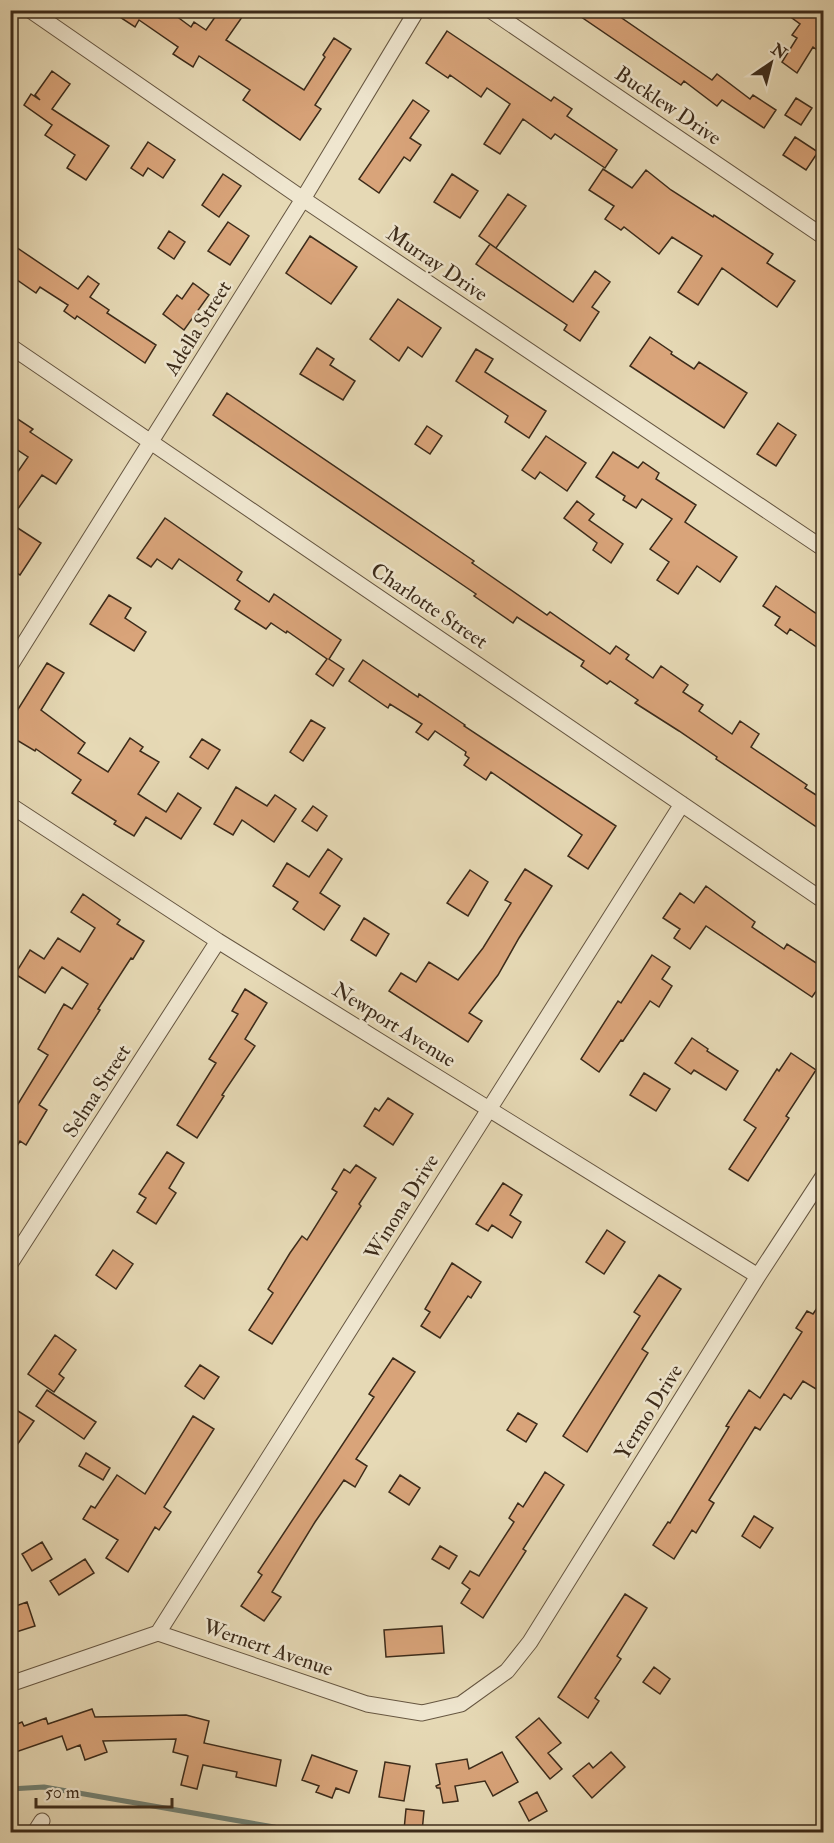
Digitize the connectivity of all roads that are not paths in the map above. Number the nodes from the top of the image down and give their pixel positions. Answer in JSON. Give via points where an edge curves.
{"nodes":[{"id":1,"x":30,"y":10,"type":"edge"},
{"id":2,"x":417,"y":10,"type":"edge"},
{"id":3,"x":490,"y":10,"type":"edge"},
{"id":4,"x":303,"y":199,"type":"junction"},
{"id":5,"x":824,"y":237,"type":"edge"},
{"id":6,"x":10,"y":346,"type":"edge"},
{"id":7,"x":151,"y":442,"type":"junction"},
{"id":8,"x":824,"y":549,"type":"edge"},
{"id":9,"x":10,"y":666,"type":"edge"},
{"id":10,"x":682,"y":804,"type":"junction"},
{"id":11,"x":10,"y":805,"type":"edge"},
{"id":12,"x":824,"y":901,"type":"edge"},
{"id":13,"x":219,"y":941,"type":"junction"},
{"id":14,"x":489,"y":1109,"type":"junction"},
{"id":15,"x":824,"y":1175,"type":"edge"},
{"id":16,"x":10,"y":1264,"type":"edge"},
{"id":17,"x":758,"y":1276,"type":"junction"},
{"id":18,"x":158,"y":1633,"type":"junction"},
{"id":19,"x":507,"y":1671,"type":"joint"},
{"id":20,"x":10,"y":1684,"type":"edge"}],
"edges":[{"from":1,"to":4,"type":"street","name":"Murray Drive"},
{"from":2,"to":4,"type":"street","name":"Adella Street"},
{"from":3,"to":5,"type":"street","name":"Bucklew Drive"},
{"from":4,"to":7,"type":"street","name":"Adella Street"},
{"from":4,"to":8,"type":"street","name":"Murray Drive"},
{"from":6,"to":7,"type":"street","name":"Charlotte Street"},
{"from":7,"to":9,"type":"street","name":"Adella Street"},
{"from":7,"to":10,"type":"street","name":"Charlotte Street"},
{"from":10,"to":12,"type":"street","name":"Charlotte Street"},
{"from":10,"to":14,"type":"street","name":"Winona Drive"},
{"from":11,"to":13,"type":"street","name":"Newport Avenue"},
{"from":13,"to":14,"type":"street","name":"Newport Avenue"},
{"from":13,"to":16,"type":"street","name":"Selma Street"},
{"from":14,"to":17,"type":"street","name":"Newport Avenue"},
{"from":14,"to":18,"type":"street","name":"Winona Drive"},
{"from":15,"to":17,"type":"street","name":"Yermo Drive"},
{"from":17,"to":19,"type":"street","name":"Yermo Drive","via":[[530,1642]]},
{"from":18,"to":19,"type":"street","name":"Wernert Avenue","via":[[367,1704],[422,1713],[461,1704]]},
{"from":18,"to":20,"type":"street"}]}
